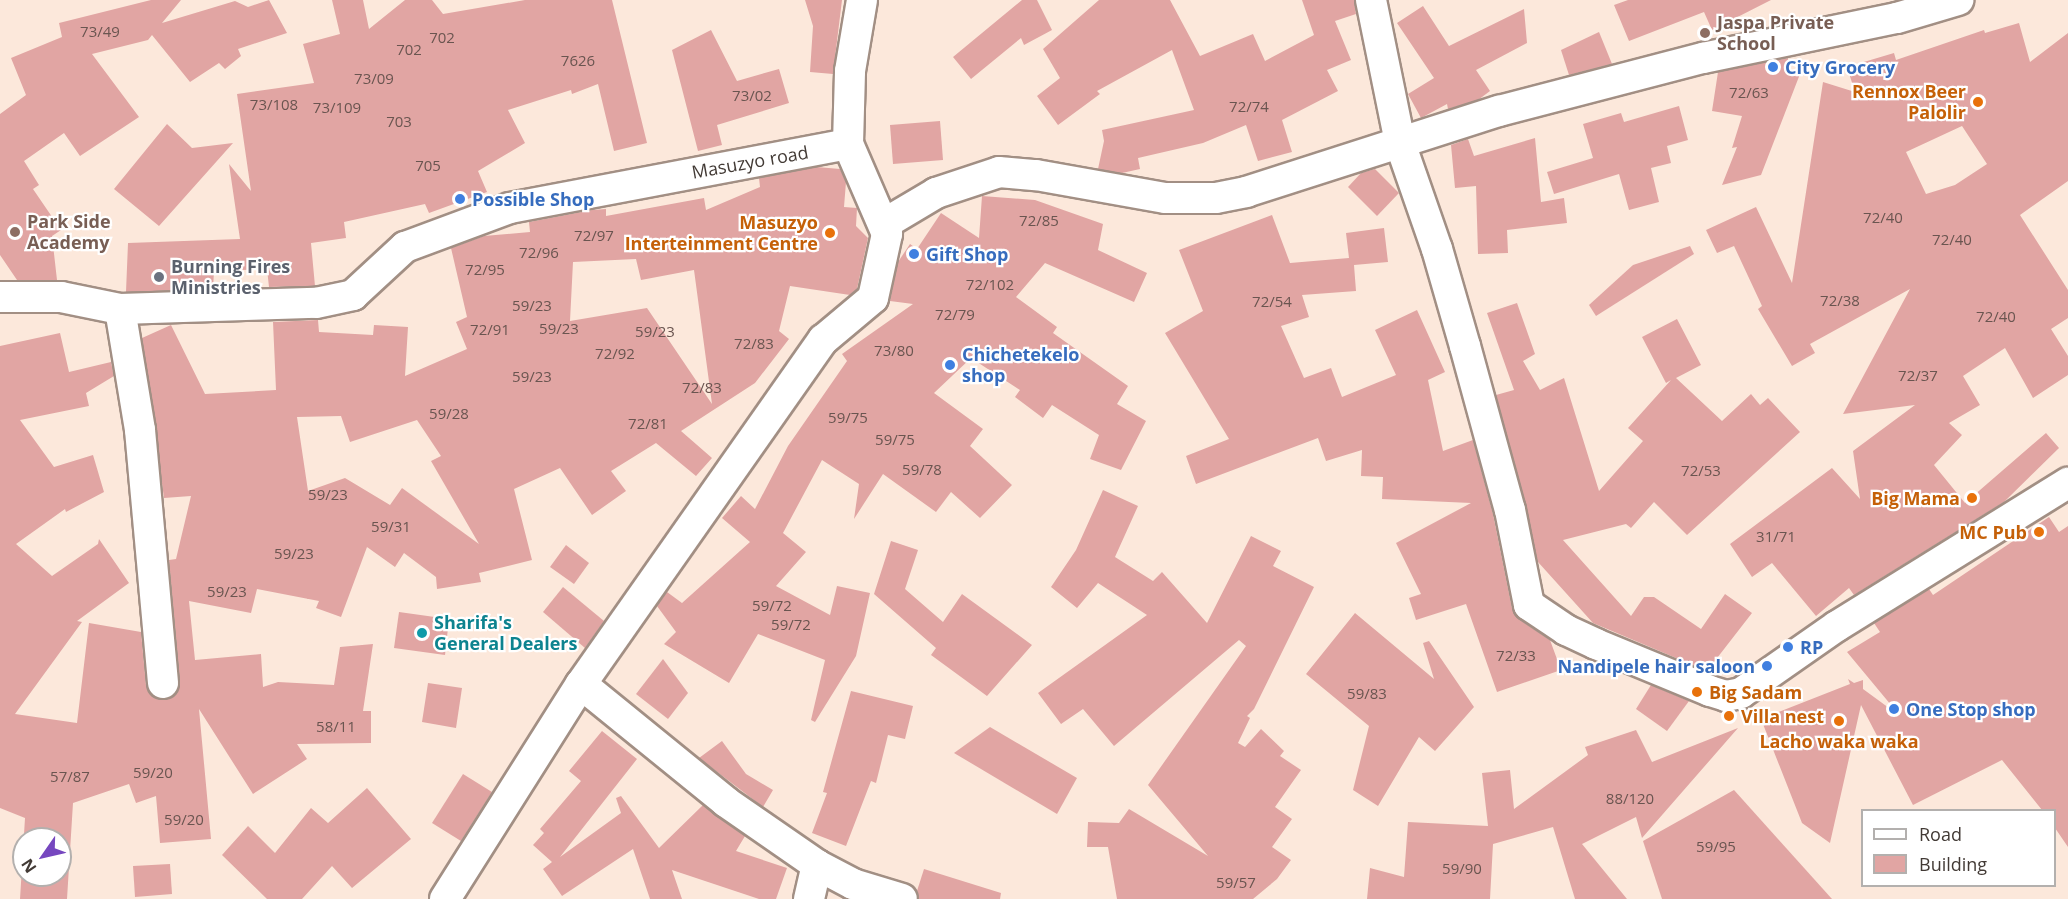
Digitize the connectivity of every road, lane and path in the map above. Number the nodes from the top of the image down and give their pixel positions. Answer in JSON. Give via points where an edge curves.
{"nodes":[{"id":1,"x":862,"y":0,"type":"edge"},
{"id":2,"x":1371,"y":0,"type":"edge"},
{"id":3,"x":1958,"y":0,"type":"edge"},
{"id":4,"x":1400,"y":143,"type":"junction"},
{"id":5,"x":848,"y":144,"type":"junction"},
{"id":6,"x":884,"y":224,"type":"junction"},
{"id":7,"x":0,"y":297,"type":"edge"},
{"id":8,"x":120,"y":309,"type":"junction"},
{"id":9,"x":2068,"y":483,"type":"edge"},
{"id":10,"x":163,"y":683,"type":"dead end"},
{"id":11,"x":581,"y":684,"type":"junction"},
{"id":12,"x":817,"y":865,"type":"junction"},
{"id":13,"x":445,"y":899,"type":"edge"},
{"id":14,"x":809,"y":899,"type":"edge"},
{"id":15,"x":902,"y":899,"type":"edge"}],
"edges":[{"from":1,"to":5,"type":"street","via":[[850,71]]},
{"from":2,"to":4,"type":"street"},
{"from":3,"to":4,"type":"street","via":[[1897,18],[1691,61],[1500,111]]},
{"from":4,"to":6,"type":"street","via":[[1216,198],[1165,198],[999,172],[936,194]]},
{"from":4,"to":9,"type":"street","via":[[1462,335],[1510,510],[1529,605],[1566,630],[1710,692],[1726,696],[1741,693],[1837,626]]},
{"from":5,"to":6,"type":"street"},
{"from":5,"to":8,"type":"street","name":"Masuzyo road","via":[[510,208],[405,247],[354,295],[316,303]]},
{"from":6,"to":11,"type":"street","via":[[887,249],[873,298],[823,340]]},
{"from":7,"to":8,"type":"street","name":"Masuzyo road","via":[[61,297]]},
{"from":8,"to":10,"type":"street","via":[[140,430]]},
{"from":11,"to":12,"type":"street","via":[[717,795]]},
{"from":11,"to":13,"type":"street"},
{"from":12,"to":14,"type":"street"},
{"from":12,"to":15,"type":"street","via":[[853,884]]}]}
